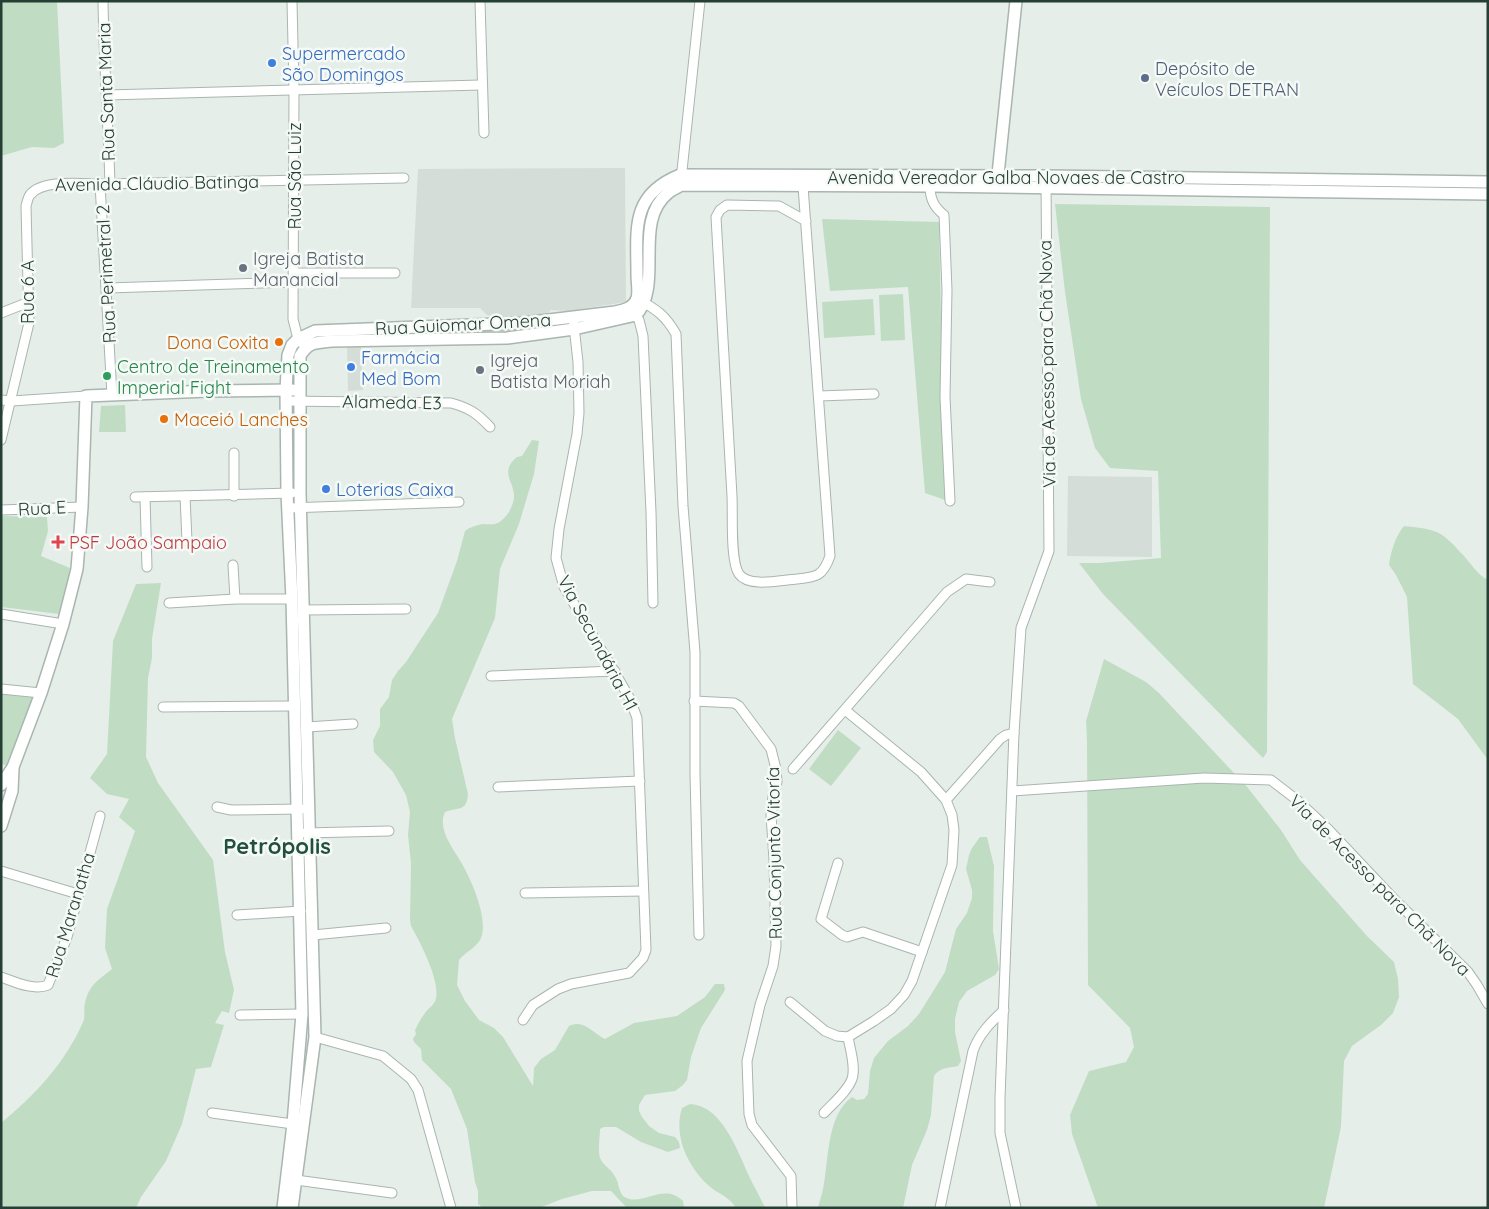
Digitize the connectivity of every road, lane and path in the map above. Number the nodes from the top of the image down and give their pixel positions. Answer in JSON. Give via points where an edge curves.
{"nodes":[{"id":1,"x":103,"y":1,"type":"edge"},
{"id":2,"x":292,"y":1,"type":"edge"},
{"id":3,"x":480,"y":1,"type":"edge"},
{"id":4,"x":700,"y":1,"type":"edge"},
{"id":5,"x":1016,"y":1,"type":"edge"},
{"id":6,"x":481,"y":85,"type":"junction"},
{"id":7,"x":294,"y":90,"type":"junction"},
{"id":8,"x":107,"y":95,"type":"junction"},
{"id":9,"x":484,"y":133,"type":"dead end"},
{"id":10,"x":1046,"y":176,"type":"junction"},
{"id":11,"x":404,"y":178,"type":"dead end"},
{"id":12,"x":293,"y":180,"type":"junction"},
{"id":13,"x":681,"y":180,"type":"junction"},
{"id":14,"x":997,"y":182,"type":"junction"},
{"id":15,"x":1488,"y":182,"type":"edge"},
{"id":16,"x":100,"y":184,"type":"junction"},
{"id":17,"x":110,"y":184,"type":"junction"},
{"id":18,"x":803,"y":186,"type":"junction"},
{"id":19,"x":930,"y":186,"type":"junction"},
{"id":20,"x":1046,"y":188,"type":"junction"},
{"id":21,"x":1488,"y":194,"type":"edge"},
{"id":22,"x":806,"y":221,"type":"junction"},
{"id":23,"x":26,"y":231,"type":"joint"},
{"id":24,"x":395,"y":273,"type":"dead end"},
{"id":25,"x":294,"y":277,"type":"junction"},
{"id":26,"x":107,"y":288,"type":"junction"},
{"id":27,"x":641,"y":300,"type":"junction"},
{"id":28,"x":29,"y":302,"type":"junction"},
{"id":29,"x":632,"y":312,"type":"junction"},
{"id":30,"x":1,"y":313,"type":"edge"},
{"id":31,"x":573,"y":317,"type":"junction"},
{"id":32,"x":574,"y":329,"type":"junction"},
{"id":33,"x":302,"y":343,"type":"junction"},
{"id":34,"x":874,"y":394,"type":"dead end"},
{"id":35,"x":112,"y":395,"type":"junction"},
{"id":36,"x":286,"y":395,"type":"junction"},
{"id":37,"x":299,"y":395,"type":"junction"},
{"id":38,"x":86,"y":396,"type":"junction"},
{"id":39,"x":819,"y":396,"type":"junction"},
{"id":40,"x":1,"y":400,"type":"edge"},
{"id":41,"x":12,"y":401,"type":"junction"},
{"id":42,"x":490,"y":427,"type":"dead end"},
{"id":43,"x":1,"y":440,"type":"edge"},
{"id":44,"x":234,"y":453,"type":"dead end"},
{"id":45,"x":287,"y":493,"type":"junction"},
{"id":46,"x":300,"y":493,"type":"junction"},
{"id":47,"x":185,"y":496,"type":"junction"},
{"id":48,"x":234,"y":496,"type":"junction"},
{"id":49,"x":950,"y":501,"type":"dead end"},
{"id":50,"x":460,"y":502,"type":"dead end"},
{"id":51,"x":82,"y":507,"type":"junction"},
{"id":52,"x":302,"y":507,"type":"junction"},
{"id":53,"x":288,"y":508,"type":"junction"},
{"id":54,"x":1,"y":510,"type":"edge"},
{"id":55,"x":188,"y":542,"type":"dead end"},
{"id":56,"x":233,"y":565,"type":"dead end"},
{"id":57,"x":147,"y":567,"type":"dead end"},
{"id":58,"x":990,"y":582,"type":"dead end"},
{"id":59,"x":235,"y":599,"type":"junction"},
{"id":60,"x":292,"y":599,"type":"junction"},
{"id":61,"x":169,"y":603,"type":"dead end"},
{"id":62,"x":653,"y":603,"type":"dead end"},
{"id":63,"x":406,"y":609,"type":"dead end"},
{"id":64,"x":304,"y":610,"type":"junction"},
{"id":65,"x":1,"y":614,"type":"edge"},
{"id":66,"x":63,"y":624,"type":"junction"},
{"id":67,"x":615,"y":671,"type":"junction"},
{"id":68,"x":492,"y":676,"type":"dead end"},
{"id":69,"x":1,"y":689,"type":"edge"},
{"id":70,"x":41,"y":693,"type":"junction"},
{"id":71,"x":694,"y":701,"type":"junction"},
{"id":72,"x":294,"y":706,"type":"junction"},
{"id":73,"x":163,"y":707,"type":"dead end"},
{"id":74,"x":845,"y":710,"type":"junction"},
{"id":75,"x":353,"y":724,"type":"dead end"},
{"id":76,"x":308,"y":726,"type":"junction"},
{"id":77,"x":1014,"y":733,"type":"junction"},
{"id":78,"x":13,"y":767,"type":"junction"},
{"id":79,"x":793,"y":769,"type":"dead end"},
{"id":80,"x":640,"y":781,"type":"junction"},
{"id":81,"x":1,"y":785,"type":"edge"},
{"id":82,"x":498,"y":787,"type":"dead end"},
{"id":83,"x":1012,"y":791,"type":"junction"},
{"id":84,"x":946,"y":800,"type":"junction"},
{"id":85,"x":217,"y":807,"type":"dead end"},
{"id":86,"x":309,"y":809,"type":"junction"},
{"id":87,"x":296,"y":810,"type":"junction"},
{"id":88,"x":100,"y":816,"type":"dead end"},
{"id":89,"x":1,"y":826,"type":"edge"},
{"id":90,"x":389,"y":832,"type":"dead end"},
{"id":91,"x":297,"y":833,"type":"junction"},
{"id":92,"x":310,"y":833,"type":"junction"},
{"id":93,"x":838,"y":864,"type":"dead end"},
{"id":94,"x":1,"y":871,"type":"edge"},
{"id":95,"x":643,"y":891,"type":"junction"},
{"id":96,"x":525,"y":893,"type":"dead end"},
{"id":97,"x":78,"y":894,"type":"junction"},
{"id":98,"x":301,"y":911,"type":"junction"},
{"id":99,"x":237,"y":914,"type":"dead end"},
{"id":100,"x":386,"y":928,"type":"dead end"},
{"id":101,"x":312,"y":935,"type":"junction"},
{"id":102,"x":699,"y":935,"type":"dead end"},
{"id":103,"x":922,"y":952,"type":"junction"},
{"id":104,"x":1,"y":977,"type":"edge"},
{"id":105,"x":790,"y":1002,"type":"dead end"},
{"id":106,"x":1488,"y":1004,"type":"edge"},
{"id":107,"x":1004,"y":1010,"type":"junction"},
{"id":108,"x":302,"y":1014,"type":"junction"},
{"id":109,"x":240,"y":1015,"type":"dead end"},
{"id":110,"x":523,"y":1020,"type":"dead end"},
{"id":111,"x":315,"y":1037,"type":"junction"},
{"id":112,"x":848,"y":1037,"type":"junction"},
{"id":113,"x":212,"y":1113,"type":"dead end"},
{"id":114,"x":824,"y":1113,"type":"dead end"},
{"id":115,"x":293,"y":1124,"type":"junction"},
{"id":116,"x":296,"y":1180,"type":"junction"},
{"id":117,"x":392,"y":1193,"type":"dead end"},
{"id":118,"x":282,"y":1208,"type":"edge"},
{"id":119,"x":292,"y":1208,"type":"edge"},
{"id":120,"x":451,"y":1208,"type":"edge"},
{"id":121,"x":792,"y":1208,"type":"edge"},
{"id":122,"x":940,"y":1208,"type":"edge"},
{"id":123,"x":1016,"y":1208,"type":"edge"}],
"edges":[{"from":1,"to":8,"type":"street","name":"Rua Santa Maria"},
{"from":2,"to":7,"type":"street","name":"Rua São Luiz"},
{"from":3,"to":6,"type":"street"},
{"from":4,"to":13,"type":"street"},
{"from":5,"to":14,"type":"street"},
{"from":6,"to":7,"type":"street"},
{"from":6,"to":9,"type":"street"},
{"from":7,"to":8,"type":"street"},
{"from":7,"to":12,"type":"street","name":"Rua São Luiz"},
{"from":8,"to":17,"type":"street","name":"Rua Santa Maria"},
{"from":10,"to":14,"type":"street","name":"Avenida Vereador Galba Novaes de Castro"},
{"from":10,"to":15,"type":"street","name":"Avenida Vereador Galba Novaes de Castro"},
{"from":10,"to":20,"type":"street","name":"Via de Acesso para Chã Nova"},
{"from":11,"to":12,"type":"street","name":"Avenida Cláudio Batinga"},
{"from":12,"to":17,"type":"street","name":"Avenida Cláudio Batinga"},
{"from":12,"to":25,"type":"street","name":"Rua São Luiz"},
{"from":13,"to":14,"type":"street","name":"Avenida Vereador Galba Novaes de Castro"},
{"from":13,"to":18,"type":"street","name":"Avenida Vereador Galba Novaes de Castro"},
{"from":13,"to":27,"type":"street","name":"Avenida Vereador Galba Novaes de Castro","via":[[667,180],[649,195],[640,211],[637,230]]},
{"from":14,"to":19,"type":"street","name":"Avenida Vereador Galba Novaes de Castro"},
{"from":14,"to":20,"type":"street","name":"Avenida Vereador Galba Novaes de Castro"},
{"from":16,"to":17,"type":"street","name":"Avenida Cláudio Batinga"},
{"from":16,"to":23,"type":"street","name":"Avenida Cláudio Batinga","via":[[42,186],[30,195],[26,206]]},
{"from":16,"to":26,"type":"street","name":"Rua Perimetral 2"},
{"from":18,"to":19,"type":"street","name":"Avenida Vereador Galba Novaes de Castro"},
{"from":18,"to":22,"type":"street"},
{"from":19,"to":49,"type":"street","via":[[930,196],[944,215],[947,290],[945,412]]},
{"from":20,"to":21,"type":"street","name":"Avenida Vereador Galba Novaes de Castro"},
{"from":20,"to":77,"type":"street","name":"Via de Acesso para Chã Nova","via":[[1049,551],[1021,628]]},
{"from":22,"to":39,"type":"street"},
{"from":22,"to":39,"type":"street","via":[[779,206],[728,205],[716,217],[734,559],[740,576],[750,582],[815,577],[826,566],[830,556]]},
{"from":23,"to":28,"type":"street","name":"Rua 6 A"},
{"from":24,"to":25,"type":"street"},
{"from":25,"to":26,"type":"street"},
{"from":25,"to":33,"type":"street","name":"Rua São Luiz","via":[[293,319]]},
{"from":26,"to":35,"type":"street","name":"Rua Perimetral 2"},
{"from":27,"to":29,"type":"street"},
{"from":27,"to":71,"type":"street","via":[[660,312],[676,334]]},
{"from":28,"to":30,"type":"street"},
{"from":28,"to":41,"type":"street","name":"Rua 6 A","via":[[29,323]]},
{"from":29,"to":31,"type":"street","name":"Rua Guiomar Omena"},
{"from":29,"to":32,"type":"street","name":"Rua Guiomar Omena"},
{"from":29,"to":62,"type":"street","via":[[639,320],[643,336]]},
{"from":31,"to":32,"type":"street","name":"Via Secundária H1"},
{"from":31,"to":33,"type":"street","name":"Rua Guiomar Omena","via":[[524,323],[315,331]]},
{"from":32,"to":33,"type":"street","name":"Rua Guiomar Omena","via":[[508,338]]},
{"from":32,"to":67,"type":"street","name":"Via Secundária H1","via":[[579,413],[556,558],[564,587]]},
{"from":33,"to":36,"type":"street","via":[[292,345],[288,356]]},
{"from":33,"to":37,"type":"street"},
{"from":34,"to":39,"type":"street"},
{"from":35,"to":36,"type":"street"},
{"from":35,"to":38,"type":"street"},
{"from":36,"to":37,"type":"street"},
{"from":36,"to":45,"type":"street"},
{"from":37,"to":42,"type":"street","name":"Alameda E3","via":[[451,402],[478,414]]},
{"from":37,"to":46,"type":"street"},
{"from":38,"to":41,"type":"street"},
{"from":38,"to":51,"type":"street"},
{"from":40,"to":41,"type":"street"},
{"from":41,"to":43,"type":"street","name":"Rua 6 A"},
{"from":44,"to":48,"type":"street"},
{"from":45,"to":46,"type":"street"},
{"from":45,"to":48,"type":"street"},
{"from":45,"to":53,"type":"street"},
{"from":46,"to":52,"type":"street"},
{"from":47,"to":48,"type":"street"},
{"from":47,"to":55,"type":"street"},
{"from":47,"to":57,"type":"street","via":[[140,497]]},
{"from":50,"to":52,"type":"street"},
{"from":51,"to":54,"type":"street","name":"Rua E"},
{"from":51,"to":66,"type":"street","via":[[77,569]]},
{"from":52,"to":53,"type":"street"},
{"from":52,"to":64,"type":"street"},
{"from":53,"to":60,"type":"street"},
{"from":56,"to":59,"type":"street"},
{"from":58,"to":74,"type":"street","via":[[966,579],[947,592]]},
{"from":59,"to":60,"type":"street"},
{"from":59,"to":61,"type":"street"},
{"from":60,"to":72,"type":"street"},
{"from":63,"to":64,"type":"street"},
{"from":64,"to":76,"type":"street"},
{"from":65,"to":66,"type":"street"},
{"from":66,"to":70,"type":"street"},
{"from":67,"to":68,"type":"street"},
{"from":67,"to":80,"type":"street","name":"Via Secundária H1","via":[[637,718]]},
{"from":69,"to":70,"type":"street"},
{"from":70,"to":78,"type":"street"},
{"from":71,"to":102,"type":"street"},
{"from":71,"to":121,"type":"street","name":"Rua Conjunto Vitoría","via":[[739,706],[771,749],[776,769],[771,815],[776,946],[747,1061],[752,1125],[791,1176]]},
{"from":72,"to":73,"type":"street"},
{"from":72,"to":87,"type":"street"},
{"from":74,"to":79,"type":"street"},
{"from":74,"to":84,"type":"street","via":[[921,772]]},
{"from":75,"to":76,"type":"street"},
{"from":76,"to":86,"type":"street"},
{"from":77,"to":83,"type":"street"},
{"from":77,"to":84,"type":"street","via":[[1000,739]]},
{"from":78,"to":81,"type":"street"},
{"from":78,"to":89,"type":"street","via":[[12,791]]},
{"from":80,"to":82,"type":"street"},
{"from":80,"to":95,"type":"street","name":"Via Secundária H1"},
{"from":83,"to":106,"type":"street","name":"Via de Acesso para Chã Nova","via":[[1204,778],[1271,780],[1328,829],[1468,972]]},
{"from":83,"to":107,"type":"street"},
{"from":84,"to":103,"type":"street","via":[[954,830],[952,865]]},
{"from":85,"to":87,"type":"street"},
{"from":86,"to":87,"type":"street"},
{"from":86,"to":92,"type":"street"},
{"from":87,"to":91,"type":"street"},
{"from":88,"to":97,"type":"street","name":"Rua Maranatha"},
{"from":90,"to":92,"type":"street"},
{"from":91,"to":92,"type":"street"},
{"from":91,"to":98,"type":"street"},
{"from":92,"to":101,"type":"street"},
{"from":93,"to":103,"type":"street","via":[[821,919],[847,937],[863,932]]},
{"from":94,"to":97,"type":"street"},
{"from":95,"to":96,"type":"street"},
{"from":95,"to":110,"type":"street","name":"Via Secundária H1","via":[[646,942],[642,958],[630,973],[558,989],[533,1005]]},
{"from":97,"to":104,"type":"street","name":"Rua Maranatha","via":[[67,937],[48,985],[42,988]]},
{"from":98,"to":99,"type":"street"},
{"from":98,"to":108,"type":"street"},
{"from":100,"to":101,"type":"street"},
{"from":101,"to":111,"type":"street"},
{"from":103,"to":112,"type":"street","via":[[912,981],[891,1009]]},
{"from":105,"to":112,"type":"street","via":[[825,1031]]},
{"from":107,"to":122,"type":"street","via":[[988,1025],[973,1051]]},
{"from":107,"to":123,"type":"street","via":[[1000,1133]]},
{"from":108,"to":109,"type":"street"},
{"from":108,"to":115,"type":"street"},
{"from":111,"to":116,"type":"street"},
{"from":111,"to":120,"type":"street","via":[[382,1056],[411,1079],[418,1090]]},
{"from":112,"to":114,"type":"street","via":[[852,1079]]},
{"from":113,"to":115,"type":"street"},
{"from":115,"to":118,"type":"street"},
{"from":116,"to":117,"type":"street"},
{"from":116,"to":119,"type":"street"}]}
